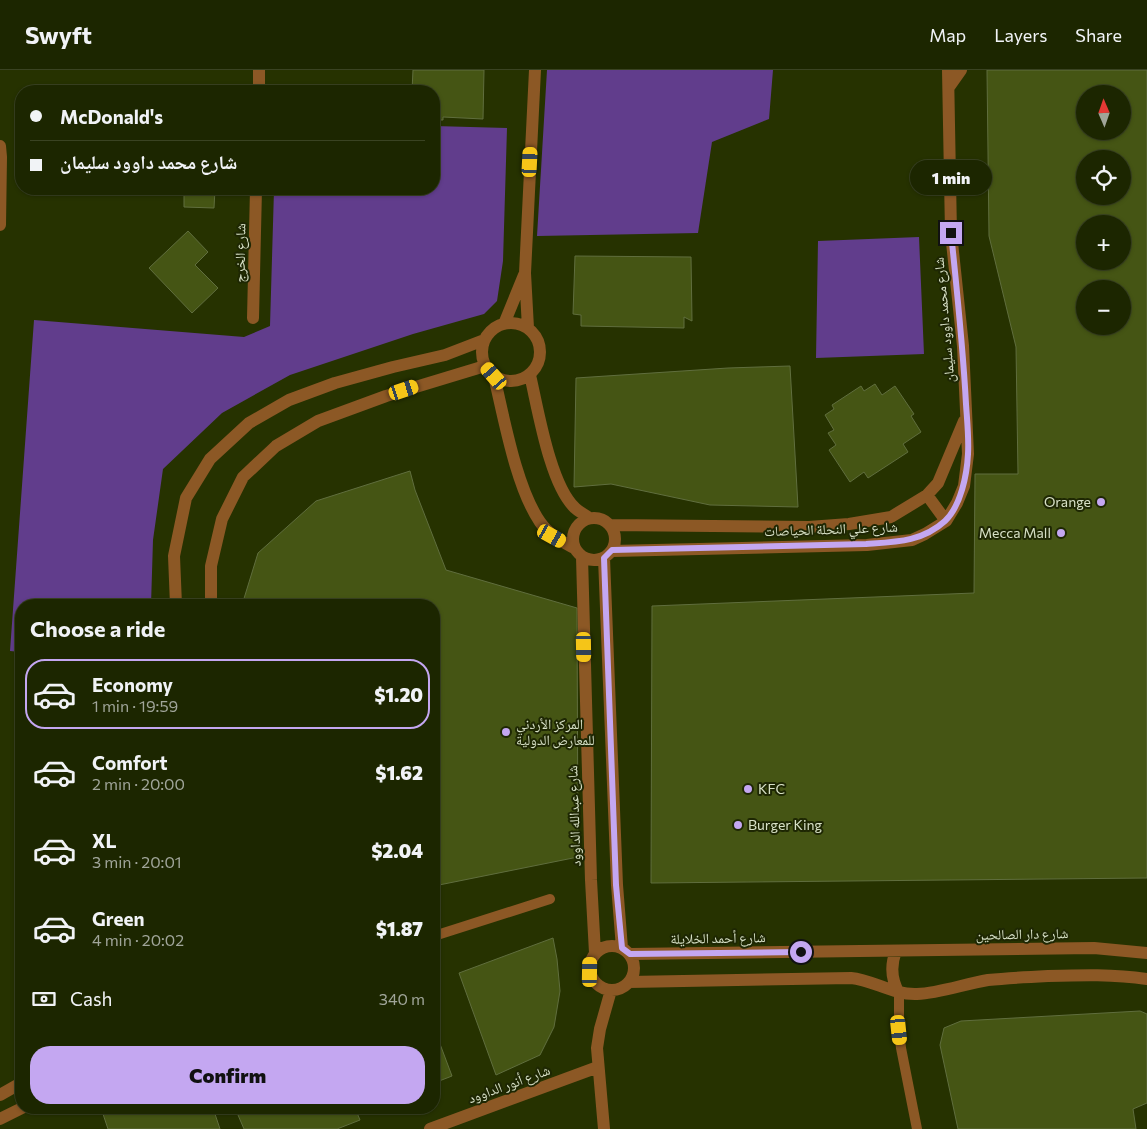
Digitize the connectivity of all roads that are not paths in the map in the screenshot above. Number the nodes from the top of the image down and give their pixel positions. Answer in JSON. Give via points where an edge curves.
{"nodes":[{"id":1,"x":259,"y":70,"type":"edge"},
{"id":2,"x":534,"y":70,"type":"edge"},
{"id":3,"x":948,"y":70,"type":"edge"},
{"id":4,"x":961,"y":70,"type":"edge"},
{"id":5,"x":259,"y":85,"type":"edge"},
{"id":6,"x":949,"y":87,"type":"junction"},
{"id":7,"x":0,"y":146,"type":"edge"},
{"id":8,"x":256,"y":195,"type":"edge"},
{"id":9,"x":0,"y":226,"type":"edge"},
{"id":10,"x":526,"y":273,"type":"junction"},
{"id":11,"x":253,"y":318,"type":"dead end"},
{"id":12,"x":504,"y":324,"type":"junction"},
{"id":13,"x":528,"y":328,"type":"junction"},
{"id":14,"x":484,"y":340,"type":"junction"},
{"id":15,"x":489,"y":371,"type":"junction"},
{"id":16,"x":530,"y":374,"type":"junction"},
{"id":17,"x":966,"y":417,"type":"junction"},
{"id":18,"x":927,"y":495,"type":"junction"},
{"id":19,"x":588,"y":517,"type":"junction"},
{"id":20,"x":946,"y":521,"type":"junction"},
{"id":21,"x":611,"y":525,"type":"junction"},
{"id":22,"x":578,"y":553,"type":"junction"},
{"id":23,"x":608,"y":554,"type":"junction"},
{"id":24,"x":176,"y":599,"type":"edge"},
{"id":25,"x":211,"y":599,"type":"edge"},
{"id":26,"x":550,"y":899,"type":"dead end"},
{"id":27,"x":440,"y":934,"type":"edge"},
{"id":28,"x":626,"y":951,"type":"junction"},
{"id":29,"x":896,"y":951,"type":"junction"},
{"id":30,"x":595,"y":953,"type":"junction"},
{"id":31,"x":1147,"y":953,"type":"edge"},
{"id":32,"x":1147,"y":979,"type":"edge"},
{"id":33,"x":629,"y":982,"type":"junction"},
{"id":34,"x":611,"y":990,"type":"junction"},
{"id":35,"x":899,"y":993,"type":"junction"},
{"id":36,"x":598,"y":1067,"type":"junction"},
{"id":37,"x":15,"y":1086,"type":"edge"},
{"id":38,"x":0,"y":1095,"type":"edge"},
{"id":39,"x":15,"y":1112,"type":"edge"},
{"id":40,"x":0,"y":1119,"type":"edge"},
{"id":41,"x":430,"y":1129,"type":"edge"},
{"id":42,"x":604,"y":1129,"type":"edge"},
{"id":43,"x":918,"y":1129,"type":"edge"}],
"edges":[{"from":1,"to":5,"type":"street"},
{"from":2,"to":10,"type":"street"},
{"from":3,"to":6,"type":"street","name":"شارع محمد داوود سليمان"},
{"from":4,"to":6,"type":"street"},
{"from":6,"to":17,"type":"street","name":"شارع محمد داوود سليمان","via":[[951,233],[963,346]]},
{"from":7,"to":9,"type":"street"},
{"from":8,"to":11,"type":"street","name":"شارع الخرج"},
{"from":10,"to":12,"type":"street"},
{"from":10,"to":13,"type":"street"},
{"from":12,"to":13,"type":"street"},
{"from":12,"to":14,"type":"street","via":[[492,330]]},
{"from":13,"to":16,"type":"street","via":[[537,338],[541,351],[538,364]]},
{"from":14,"to":15,"type":"street","via":[[482,354]]},
{"from":14,"to":24,"type":"street","via":[[445,355],[335,383],[290,400],[249,423],[210,458],[186,498],[174,556]]},
{"from":15,"to":16,"type":"street","via":[[506,381],[519,381]]},
{"from":15,"to":22,"type":"street","via":[[531,506],[552,536]]},
{"from":15,"to":25,"type":"street","via":[[386,396],[318,421],[276,446],[243,477],[222,519],[211,566]]},
{"from":16,"to":19,"type":"street","via":[[546,446],[561,486],[574,508]]},
{"from":17,"to":18,"type":"street","name":"شارع علي النحلة الحياصات","via":[[938,483]]},
{"from":17,"to":20,"type":"street","via":[[968,454],[964,486]]},
{"from":18,"to":20,"type":"street"},
{"from":18,"to":21,"type":"street","name":"شارع علي النحلة الحياصات","via":[[891,517],[849,524],[809,527]]},
{"from":19,"to":21,"type":"street","via":[[600,518]]},
{"from":19,"to":22,"type":"street","via":[[577,524],[572,535]]},
{"from":20,"to":23,"type":"street","name":"شارع علي النحلة الحياصات","via":[[912,540],[892,542]]},
{"from":21,"to":23,"type":"street","via":[[616,537]]},
{"from":22,"to":23,"type":"street","via":[[594,560]]},
{"from":22,"to":30,"type":"street","name":"شارع عبدالله الداوود"},
{"from":23,"to":28,"type":"street","via":[[616,885]]},
{"from":26,"to":27,"type":"lane"},
{"from":28,"to":29,"type":"street","name":"شارع أحمد الخلايلة"},
{"from":28,"to":30,"type":"street","via":[[612,946]]},
{"from":28,"to":33,"type":"street","via":[[633,963]]},
{"from":29,"to":31,"type":"street","name":"شارع دار الصالحين","via":[[1094,948]]},
{"from":29,"to":35,"type":"street","via":[[892,976]]},
{"from":30,"to":34,"type":"street","via":[[590,962],[590,972],[594,981]]},
{"from":32,"to":35,"type":"street","via":[[1087,975],[1013,978],[916,994]]},
{"from":33,"to":34,"type":"street"},
{"from":33,"to":35,"type":"street","via":[[850,978]]},
{"from":34,"to":36,"type":"street","via":[[600,1029]]},
{"from":35,"to":43,"type":"lane","via":[[901,1048]]},
{"from":36,"to":41,"type":"street","name":"شارع أنور الداوود"},
{"from":36,"to":42,"type":"street"},
{"from":37,"to":38,"type":"street"},
{"from":39,"to":40,"type":"street"}]}
